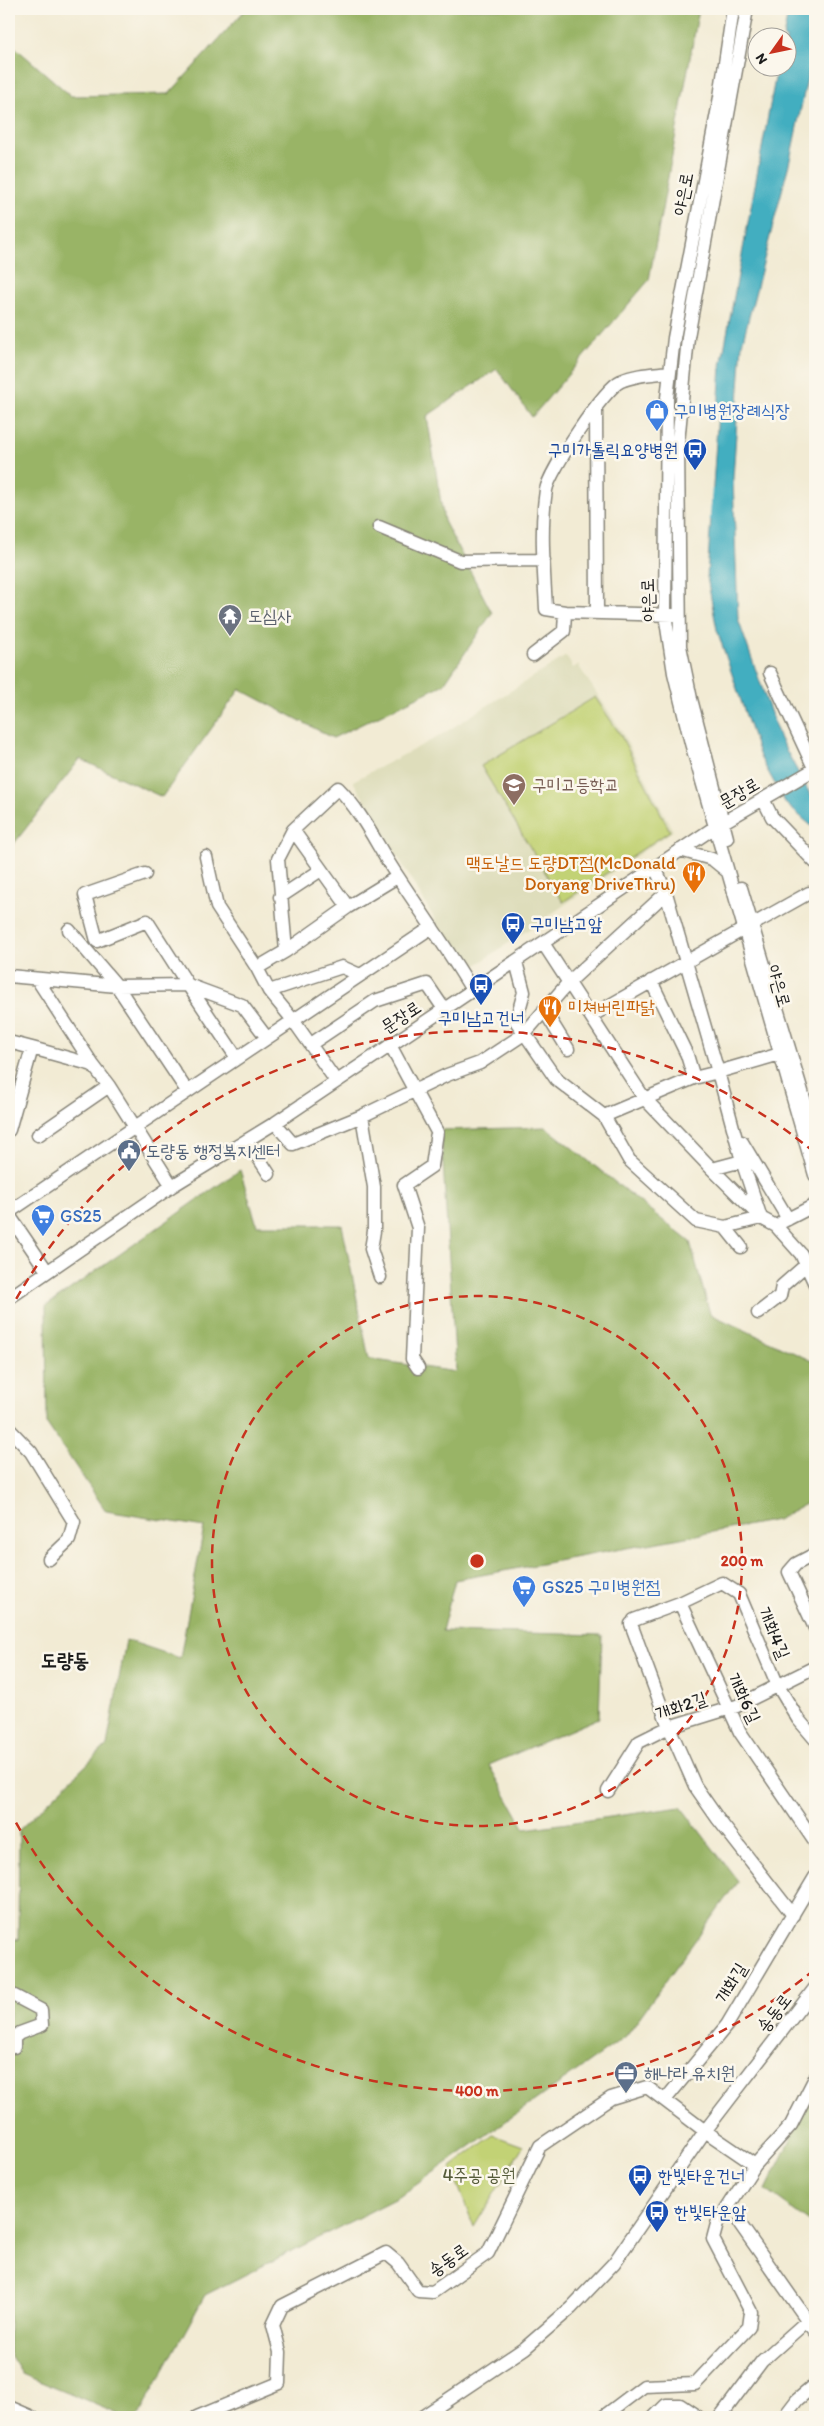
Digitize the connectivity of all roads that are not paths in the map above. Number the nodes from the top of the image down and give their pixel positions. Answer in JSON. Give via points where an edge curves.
{"nodes":[{"id":1,"x":733,"y":9,"type":"edge"},
{"id":2,"x":747,"y":9,"type":"edge"},
{"id":3,"x":670,"y":372,"type":"junction"},
{"id":4,"x":596,"y":407,"type":"junction"},
{"id":5,"x":379,"y":527,"type":"dead end"},
{"id":6,"x":544,"y":560,"type":"junction"},
{"id":7,"x":565,"y":612,"type":"junction"},
{"id":8,"x":597,"y":612,"type":"junction"},
{"id":9,"x":665,"y":614,"type":"junction"},
{"id":10,"x":678,"y":615,"type":"junction"},
{"id":11,"x":533,"y":655,"type":"dead end"},
{"id":12,"x":770,"y":673,"type":"dead end"},
{"id":13,"x":815,"y":770,"type":"edge"},
{"id":14,"x":763,"y":799,"type":"junction"},
{"id":15,"x":719,"y":825,"type":"junction"},
{"id":16,"x":293,"y":830,"type":"junction"},
{"id":17,"x":680,"y":850,"type":"junction"},
{"id":18,"x":206,"y":857,"type":"dead end"},
{"id":19,"x":815,"y":862,"type":"edge"},
{"id":20,"x":655,"y":867,"type":"junction"},
{"id":21,"x":321,"y":870,"type":"junction"},
{"id":22,"x":728,"y":872,"type":"junction"},
{"id":23,"x":145,"y":874,"type":"dead end"},
{"id":24,"x":398,"y":877,"type":"junction"},
{"id":25,"x":666,"y":893,"type":"junction"},
{"id":26,"x":810,"y":893,"type":"dead end"},
{"id":27,"x":280,"y":897,"type":"junction"},
{"id":28,"x":348,"y":907,"type":"junction"},
{"id":29,"x":432,"y":927,"type":"junction"},
{"id":30,"x":748,"y":927,"type":"junction"},
{"id":31,"x":69,"y":930,"type":"dead end"},
{"id":32,"x":97,"y":941,"type":"junction"},
{"id":33,"x":543,"y":943,"type":"junction"},
{"id":34,"x":83,"y":945,"type":"junction"},
{"id":35,"x":286,"y":951,"type":"junction"},
{"id":36,"x":686,"y":960,"type":"junction"},
{"id":37,"x":516,"y":962,"type":"junction"},
{"id":38,"x":257,"y":968,"type":"junction"},
{"id":39,"x":360,"y":975,"type":"junction"},
{"id":40,"x":9,"y":976,"type":"edge"},
{"id":41,"x":37,"y":979,"type":"junction"},
{"id":42,"x":651,"y":981,"type":"junction"},
{"id":43,"x":569,"y":982,"type":"junction"},
{"id":44,"x":188,"y":984,"type":"junction"},
{"id":45,"x":117,"y":986,"type":"junction"},
{"id":46,"x":472,"y":990,"type":"junction"},
{"id":47,"x":269,"y":991,"type":"junction"},
{"id":48,"x":444,"y":1009,"type":"junction"},
{"id":49,"x":544,"y":1010,"type":"junction"},
{"id":50,"x":591,"y":1016,"type":"junction"},
{"id":51,"x":293,"y":1020,"type":"junction"},
{"id":52,"x":524,"y":1034,"type":"junction"},
{"id":53,"x":266,"y":1038,"type":"junction"},
{"id":54,"x":9,"y":1042,"type":"edge"},
{"id":55,"x":311,"y":1044,"type":"junction"},
{"id":56,"x":390,"y":1044,"type":"junction"},
{"id":57,"x":32,"y":1048,"type":"junction"},
{"id":58,"x":568,"y":1049,"type":"dead end"},
{"id":59,"x":780,"y":1054,"type":"junction"},
{"id":60,"x":237,"y":1058,"type":"junction"},
{"id":61,"x":93,"y":1065,"type":"junction"},
{"id":62,"x":718,"y":1072,"type":"junction"},
{"id":63,"x":694,"y":1078,"type":"junction"},
{"id":64,"x":336,"y":1082,"type":"junction"},
{"id":65,"x":109,"y":1086,"type":"junction"},
{"id":66,"x":415,"y":1090,"type":"junction"},
{"id":67,"x":187,"y":1091,"type":"junction"},
{"id":68,"x":644,"y":1098,"type":"junction"},
{"id":69,"x":362,"y":1116,"type":"junction"},
{"id":70,"x":604,"y":1116,"type":"junction"},
{"id":71,"x":275,"y":1122,"type":"junction"},
{"id":72,"x":134,"y":1127,"type":"junction"},
{"id":73,"x":9,"y":1130,"type":"edge"},
{"id":74,"x":736,"y":1132,"type":"junction"},
{"id":75,"x":38,"y":1135,"type":"dead end"},
{"id":76,"x":815,"y":1135,"type":"edge"},
{"id":77,"x":247,"y":1140,"type":"junction"},
{"id":78,"x":742,"y":1161,"type":"junction"},
{"id":79,"x":712,"y":1169,"type":"junction"},
{"id":80,"x":269,"y":1174,"type":"dead end"},
{"id":81,"x":815,"y":1175,"type":"edge"},
{"id":82,"x":172,"y":1186,"type":"junction"},
{"id":83,"x":815,"y":1205,"type":"edge"},
{"id":84,"x":9,"y":1213,"type":"edge"},
{"id":85,"x":761,"y":1218,"type":"junction"},
{"id":86,"x":788,"y":1219,"type":"junction"},
{"id":87,"x":776,"y":1226,"type":"junction"},
{"id":88,"x":725,"y":1227,"type":"junction"},
{"id":89,"x":741,"y":1247,"type":"dead end"},
{"id":90,"x":807,"y":1264,"type":"junction"},
{"id":91,"x":48,"y":1271,"type":"junction"},
{"id":92,"x":380,"y":1277,"type":"dead end"},
{"id":93,"x":815,"y":1284,"type":"edge"},
{"id":94,"x":9,"y":1298,"type":"edge"},
{"id":95,"x":758,"y":1313,"type":"dead end"},
{"id":96,"x":418,"y":1368,"type":"dead end"},
{"id":97,"x":11,"y":1437,"type":"edge"},
{"id":98,"x":815,"y":1554,"type":"edge"},
{"id":99,"x":49,"y":1559,"type":"dead end"},
{"id":100,"x":680,"y":1603,"type":"junction"},
{"id":101,"x":815,"y":1628,"type":"edge"},
{"id":102,"x":815,"y":1667,"type":"edge"},
{"id":103,"x":778,"y":1686,"type":"junction"},
{"id":104,"x":729,"y":1709,"type":"junction"},
{"id":105,"x":669,"y":1727,"type":"junction"},
{"id":106,"x":815,"y":1739,"type":"edge"},
{"id":107,"x":608,"y":1791,"type":"dead end"},
{"id":108,"x":815,"y":1842,"type":"edge"},
{"id":109,"x":815,"y":1877,"type":"edge"},
{"id":110,"x":793,"y":1914,"type":"junction"},
{"id":111,"x":815,"y":1988,"type":"edge"},
{"id":112,"x":9,"y":1993,"type":"edge"},
{"id":113,"x":14,"y":2047,"type":"dead end"},
{"id":114,"x":815,"y":2078,"type":"edge"},
{"id":115,"x":665,"y":2100,"type":"junction"},
{"id":116,"x":705,"y":2131,"type":"junction"},
{"id":117,"x":756,"y":2165,"type":"junction"},
{"id":118,"x":740,"y":2224,"type":"dead end"},
{"id":119,"x":808,"y":2320,"type":"junction"},
{"id":120,"x":815,"y":2330,"type":"edge"},
{"id":121,"x":815,"y":2385,"type":"edge"},
{"id":122,"x":9,"y":2407,"type":"edge"},
{"id":123,"x":32,"y":2417,"type":"edge"},
{"id":124,"x":197,"y":2417,"type":"edge"},
{"id":125,"x":422,"y":2417,"type":"edge"},
{"id":126,"x":603,"y":2417,"type":"edge"},
{"id":127,"x":654,"y":2417,"type":"edge"},
{"id":128,"x":698,"y":2417,"type":"edge"},
{"id":129,"x":720,"y":2417,"type":"edge"},
{"id":130,"x":784,"y":2417,"type":"edge"}],
"edges":[{"from":1,"to":3,"type":"street","name":"야은로"},
{"from":2,"to":10,"type":"street","name":"야은로","via":[[698,274],[684,374],[678,443]]},
{"from":3,"to":4,"type":"street","via":[[619,381]]},
{"from":3,"to":9,"type":"street","name":"야은로"},
{"from":4,"to":6,"type":"street","via":[[554,467],[546,488]]},
{"from":4,"to":8,"type":"street"},
{"from":5,"to":6,"type":"street","via":[[460,561]]},
{"from":6,"to":7,"type":"street","via":[[546,609]]},
{"from":7,"to":8,"type":"street"},
{"from":7,"to":11,"type":"street","via":[[564,631]]},
{"from":8,"to":9,"type":"street"},
{"from":9,"to":10,"type":"street"},
{"from":9,"to":15,"type":"street","name":"야은로","via":[[674,673]]},
{"from":10,"to":15,"type":"street","name":"야은로","via":[[690,699]]},
{"from":12,"to":13,"type":"street"},
{"from":13,"to":14,"type":"street","name":"문장로"},
{"from":14,"to":15,"type":"street","name":"문장로"},
{"from":14,"to":19,"type":"street","via":[[772,817]]},
{"from":15,"to":17,"type":"street","name":"문장로"},
{"from":15,"to":22,"type":"street","name":"야은로"},
{"from":15,"to":30,"type":"street","name":"야은로"},
{"from":16,"to":21,"type":"street"},
{"from":16,"to":24,"type":"street","via":[[338,788],[351,801]]},
{"from":16,"to":27,"type":"street","via":[[278,859]]},
{"from":17,"to":20,"type":"street","name":"문장로"},
{"from":17,"to":22,"type":"street","via":[[712,859]]},
{"from":18,"to":38,"type":"street","via":[[217,907]]},
{"from":20,"to":25,"type":"street"},
{"from":20,"to":33,"type":"street","name":"문장로"},
{"from":21,"to":27,"type":"street"},
{"from":21,"to":28,"type":"street"},
{"from":22,"to":30,"type":"street","name":"야은로"},
{"from":23,"to":32,"type":"street","via":[[85,895]]},
{"from":24,"to":28,"type":"street"},
{"from":24,"to":29,"type":"street"},
{"from":25,"to":36,"type":"street"},
{"from":25,"to":43,"type":"street"},
{"from":26,"to":30,"type":"street"},
{"from":27,"to":35,"type":"street"},
{"from":28,"to":35,"type":"street"},
{"from":29,"to":39,"type":"street"},
{"from":29,"to":46,"type":"street"},
{"from":30,"to":36,"type":"street"},
{"from":30,"to":59,"type":"street","name":"야은로"},
{"from":30,"to":76,"type":"street","name":"야은로"},
{"from":31,"to":34,"type":"street"},
{"from":32,"to":34,"type":"street"},
{"from":32,"to":44,"type":"street","via":[[147,921]]},
{"from":33,"to":37,"type":"street","name":"문장로"},
{"from":33,"to":43,"type":"street"},
{"from":34,"to":45,"type":"street"},
{"from":35,"to":38,"type":"street"},
{"from":36,"to":42,"type":"street"},
{"from":36,"to":62,"type":"street"},
{"from":37,"to":46,"type":"street","name":"문장로"},
{"from":37,"to":52,"type":"street","via":[[524,992],[516,1020]]},
{"from":38,"to":47,"type":"street"},
{"from":39,"to":47,"type":"street","via":[[342,966]]},
{"from":39,"to":51,"type":"street"},
{"from":40,"to":41,"type":"street"},
{"from":41,"to":45,"type":"street"},
{"from":41,"to":61,"type":"street"},
{"from":42,"to":50,"type":"street"},
{"from":42,"to":63,"type":"street","via":[[687,1055]]},
{"from":43,"to":49,"type":"street"},
{"from":43,"to":50,"type":"street"},
{"from":44,"to":45,"type":"street"},
{"from":44,"to":53,"type":"street","via":[[242,1005]]},
{"from":44,"to":60,"type":"street"},
{"from":45,"to":67,"type":"street"},
{"from":46,"to":48,"type":"street","name":"문장로"},
{"from":47,"to":51,"type":"street"},
{"from":48,"to":55,"type":"street","via":[[427,984],[375,1001]]},
{"from":48,"to":56,"type":"street","name":"문장로"},
{"from":49,"to":52,"type":"street"},
{"from":49,"to":58,"type":"street"},
{"from":50,"to":68,"type":"street"},
{"from":51,"to":53,"type":"street"},
{"from":51,"to":55,"type":"street"},
{"from":52,"to":66,"type":"street","via":[[480,1064]]},
{"from":52,"to":70,"type":"street","via":[[556,1079]]},
{"from":53,"to":60,"type":"street"},
{"from":54,"to":57,"type":"street"},
{"from":55,"to":64,"type":"street"},
{"from":56,"to":64,"type":"street","name":"문장로"},
{"from":56,"to":66,"type":"street"},
{"from":57,"to":61,"type":"street"},
{"from":57,"to":73,"type":"street"},
{"from":59,"to":62,"type":"street"},
{"from":59,"to":81,"type":"street","name":"야은로"},
{"from":60,"to":67,"type":"street"},
{"from":61,"to":65,"type":"street"},
{"from":62,"to":63,"type":"street"},
{"from":62,"to":74,"type":"street"},
{"from":63,"to":68,"type":"street"},
{"from":64,"to":71,"type":"street","name":"문장로"},
{"from":65,"to":72,"type":"street"},
{"from":65,"to":75,"type":"street"},
{"from":66,"to":69,"type":"street"},
{"from":66,"to":96,"type":"street","via":[[437,1132],[432,1166],[404,1185],[418,1228],[412,1359]]},
{"from":67,"to":72,"type":"street"},
{"from":68,"to":70,"type":"street"},
{"from":68,"to":79,"type":"street"},
{"from":69,"to":71,"type":"street","via":[[293,1144]]},
{"from":69,"to":92,"type":"street","via":[[374,1187],[371,1249]]},
{"from":70,"to":88,"type":"street","via":[[629,1160],[696,1221]]},
{"from":71,"to":77,"type":"street","name":"문장로"},
{"from":72,"to":82,"type":"street"},
{"from":72,"to":84,"type":"street"},
{"from":74,"to":78,"type":"street"},
{"from":74,"to":86,"type":"street"},
{"from":77,"to":80,"type":"street"},
{"from":77,"to":82,"type":"street","name":"문장로"},
{"from":78,"to":79,"type":"street"},
{"from":78,"to":85,"type":"street"},
{"from":79,"to":85,"type":"street"},
{"from":82,"to":91,"type":"street","name":"문장로"},
{"from":83,"to":86,"type":"street"},
{"from":84,"to":91,"type":"street"},
{"from":85,"to":87,"type":"street"},
{"from":85,"to":88,"type":"street"},
{"from":86,"to":87,"type":"street"},
{"from":87,"to":90,"type":"street"},
{"from":88,"to":89,"type":"street"},
{"from":90,"to":93,"type":"street"},
{"from":90,"to":95,"type":"street","via":[[782,1286],[780,1296]]},
{"from":91,"to":94,"type":"street","name":"문장로"},
{"from":97,"to":99,"type":"street","via":[[31,1452],[74,1522],[69,1540]]},
{"from":98,"to":101,"type":"street","via":[[796,1564],[789,1572]]},
{"from":100,"to":103,"type":"street","name":"개화4길","via":[[722,1583],[739,1594]]},
{"from":100,"to":104,"type":"street","name":"개화6길"},
{"from":100,"to":105,"type":"street","via":[[632,1622]]},
{"from":102,"to":103,"type":"street","name":"개화2길"},
{"from":103,"to":104,"type":"street","name":"개화2길"},
{"from":103,"to":106,"type":"street","name":"개화4길"},
{"from":104,"to":105,"type":"street","name":"개화2길"},
{"from":104,"to":108,"type":"street","name":"개화6길","via":[[740,1732]]},
{"from":105,"to":107,"type":"street","name":"개화2길","via":[[639,1742]]},
{"from":105,"to":110,"type":"street","via":[[695,1786]]},
{"from":109,"to":110,"type":"street","name":"개화길"},
{"from":110,"to":115,"type":"street","name":"개화길","via":[[727,2025]]},
{"from":111,"to":116,"type":"street","name":"송동로"},
{"from":112,"to":113,"type":"street","via":[[41,2010],[42,2025],[20,2032],[14,2038]]},
{"from":114,"to":117,"type":"street","via":[[791,2125]]},
{"from":115,"to":116,"type":"street","name":"송동로"},
{"from":115,"to":124,"type":"street","name":"송동로","via":[[647,2088],[611,2098],[540,2146],[488,2253],[433,2292],[418,2291],[398,2263],[386,2253],[282,2306],[273,2325],[280,2352],[279,2383]]},
{"from":116,"to":117,"type":"street","name":"송동로"},
{"from":116,"to":125,"type":"street","name":"송동로","via":[[626,2247],[571,2308],[525,2348]]},
{"from":117,"to":126,"type":"street","via":[[717,2224],[713,2239],[751,2312],[748,2327],[695,2384],[644,2386]]},
{"from":118,"to":119,"type":"street"},
{"from":119,"to":120,"type":"street"},
{"from":119,"to":129,"type":"street","via":[[762,2361]]},
{"from":121,"to":130,"type":"street"},
{"from":122,"to":123,"type":"street"},
{"from":127,"to":128,"type":"street","via":[[666,2405],[680,2405]]}]}
